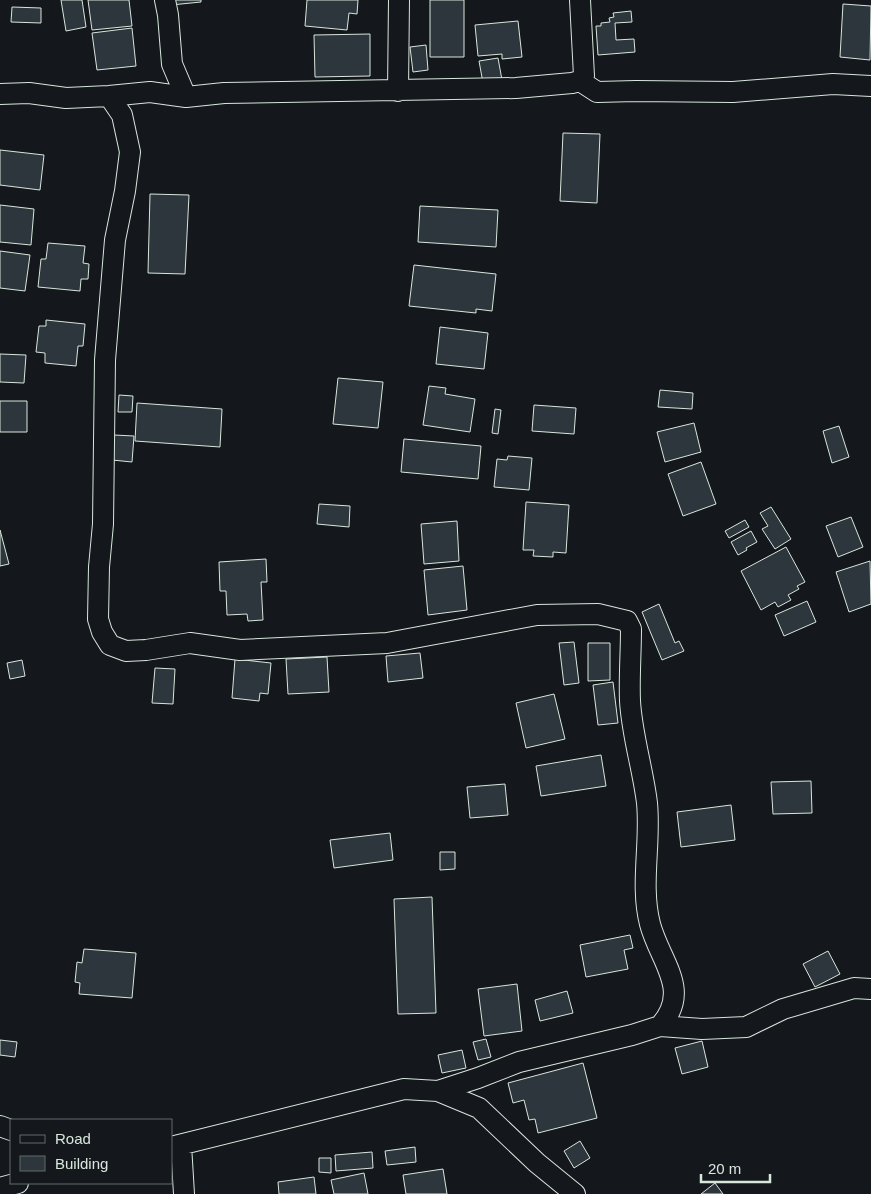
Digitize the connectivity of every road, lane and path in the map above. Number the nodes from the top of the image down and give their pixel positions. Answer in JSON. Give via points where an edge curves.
{"nodes":[{"id":1,"x":165,"y":0,"type":"edge"},
{"id":2,"x":399,"y":0,"type":"edge"},
{"id":3,"x":580,"y":0,"type":"edge"},
{"id":4,"x":580,"y":81,"type":"junction"},
{"id":5,"x":871,"y":86,"type":"edge"},
{"id":6,"x":398,"y":91,"type":"junction"},
{"id":7,"x":0,"y":94,"type":"edge"},
{"id":8,"x":109,"y":96,"type":"junction"},
{"id":9,"x":186,"y":97,"type":"junction"},
{"id":10,"x":871,"y":989,"type":"edge"},
{"id":11,"x":660,"y":1026,"type":"junction"},
{"id":12,"x":438,"y":1091,"type":"junction"},
{"id":13,"x":176,"y":1146,"type":"edge"},
{"id":14,"x":14,"y":1184,"type":"edge"},
{"id":15,"x":0,"y":1188,"type":"edge"},
{"id":16,"x":184,"y":1194,"type":"edge"},
{"id":17,"x":575,"y":1194,"type":"edge"}],
"edges":[{"from":1,"to":9,"type":"street","via":[[172,64]]},
{"from":2,"to":6,"type":"street"},
{"from":3,"to":4,"type":"street","via":[[584,76]]},
{"from":4,"to":5,"type":"street","via":[[598,92],[733,92],[833,84]]},
{"from":4,"to":6,"type":"street","via":[[516,88]]},
{"from":6,"to":9,"type":"street","via":[[224,93]]},
{"from":7,"to":8,"type":"street","via":[[29,93],[66,98]]},
{"from":8,"to":9,"type":"street","via":[[150,92]]},
{"from":8,"to":11,"type":"street","via":[[122,115],[130,152],[115,240],[105,360],[104,524],[98,619],[106,639],[110,645],[126,651],[190,643],[240,650],[387,643],[537,615],[598,614],[627,621],[631,629],[630,701],[647,803],[645,884],[650,924],[675,986],[674,1001]]},
{"from":10,"to":11,"type":"street","via":[[854,988],[783,1009],[746,1027],[702,1029]]},
{"from":11,"to":12,"type":"street","via":[[520,1062]]},
{"from":12,"to":13,"type":"street","via":[[404,1089]]},
{"from":12,"to":17,"type":"street","via":[[479,1108]]},
{"from":13,"to":16,"type":"street"},
{"from":14,"to":15,"type":"street"}]}
